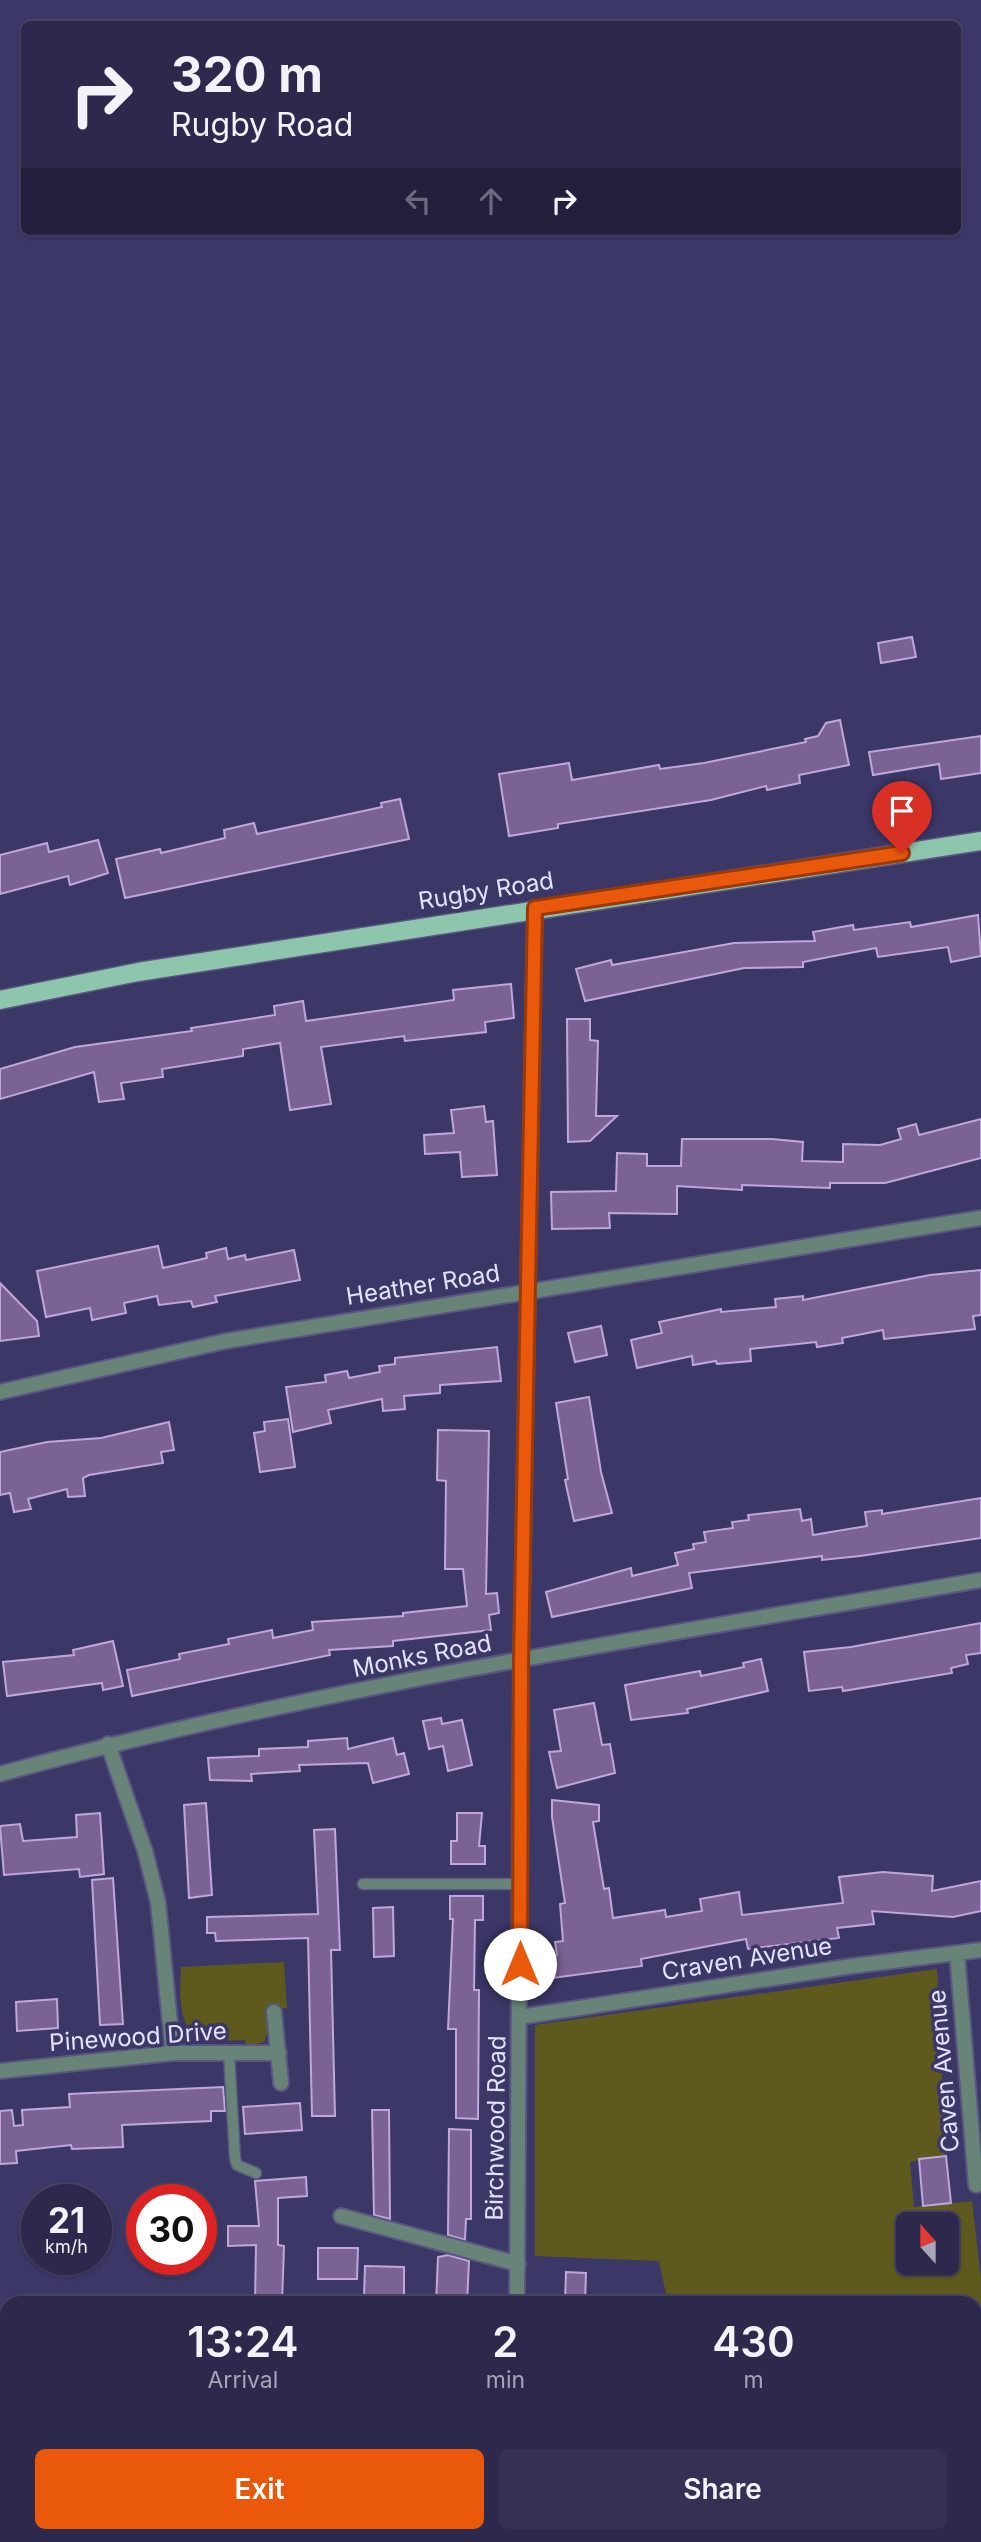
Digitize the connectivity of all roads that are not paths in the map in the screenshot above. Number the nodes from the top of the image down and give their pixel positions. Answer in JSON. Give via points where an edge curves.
{"nodes":[{"id":1,"x":981,"y":841,"type":"edge"},
{"id":2,"x":535,"y":908,"type":"junction"},
{"id":3,"x":0,"y":1000,"type":"edge"},
{"id":4,"x":981,"y":1218,"type":"edge"},
{"id":5,"x":530,"y":1290,"type":"junction"},
{"id":6,"x":0,"y":1392,"type":"edge"},
{"id":7,"x":981,"y":1580,"type":"edge"},
{"id":8,"x":521,"y":1661,"type":"junction"},
{"id":9,"x":108,"y":1744,"type":"junction"},
{"id":10,"x":0,"y":1773,"type":"edge"},
{"id":11,"x":363,"y":1884,"type":"dead end"},
{"id":12,"x":520,"y":1884,"type":"junction"},
{"id":13,"x":981,"y":1950,"type":"edge"},
{"id":14,"x":957,"y":1953,"type":"junction"},
{"id":15,"x":274,"y":2012,"type":"dead end"},
{"id":16,"x":520,"y":2017,"type":"junction"},
{"id":17,"x":173,"y":2053,"type":"junction"},
{"id":18,"x":279,"y":2053,"type":"junction"},
{"id":19,"x":229,"y":2054,"type":"junction"},
{"id":20,"x":0,"y":2071,"type":"edge"},
{"id":21,"x":281,"y":2083,"type":"dead end"},
{"id":22,"x":256,"y":2173,"type":"dead end"},
{"id":23,"x":976,"y":2185,"type":"dead end"},
{"id":24,"x":341,"y":2216,"type":"dead end"},
{"id":25,"x":518,"y":2264,"type":"junction"},
{"id":26,"x":517,"y":2296,"type":"edge"}],
"edges":[{"from":1,"to":2,"type":"main road","name":"Rugby Road"},
{"from":2,"to":3,"type":"main road","name":"Rugby Road","via":[[138,972]]},
{"from":2,"to":5,"type":"street","name":"Birchwood Road"},
{"from":4,"to":5,"type":"street","name":"Heather Road"},
{"from":5,"to":6,"type":"street","name":"Heather Road","via":[[226,1341]]},
{"from":5,"to":8,"type":"street","name":"Birchwood Road"},
{"from":7,"to":8,"type":"street","name":"Monks Road"},
{"from":8,"to":9,"type":"street","name":"Monks Road"},
{"from":8,"to":12,"type":"street","name":"Birchwood Road"},
{"from":9,"to":10,"type":"street","name":"Monks Road"},
{"from":9,"to":17,"type":"street","via":[[158,1902]]},
{"from":11,"to":12,"type":"lane"},
{"from":12,"to":16,"type":"street","name":"Birchwood Road"},
{"from":13,"to":14,"type":"street","name":"Craven Avenue"},
{"from":14,"to":16,"type":"street","name":"Craven Avenue"},
{"from":14,"to":23,"type":"street","name":"Caven Avenue"},
{"from":15,"to":18,"type":"street"},
{"from":16,"to":25,"type":"street","name":"Birchwood Road"},
{"from":17,"to":19,"type":"street","name":"Pinewood Drive"},
{"from":17,"to":20,"type":"street","name":"Pinewood Drive"},
{"from":18,"to":19,"type":"street","name":"Pinewood Drive"},
{"from":18,"to":21,"type":"street"},
{"from":19,"to":22,"type":"lane","via":[[235,2158],[237,2165]]},
{"from":24,"to":25,"type":"street"},
{"from":25,"to":26,"type":"street","name":"Birchwood Road"}]}
